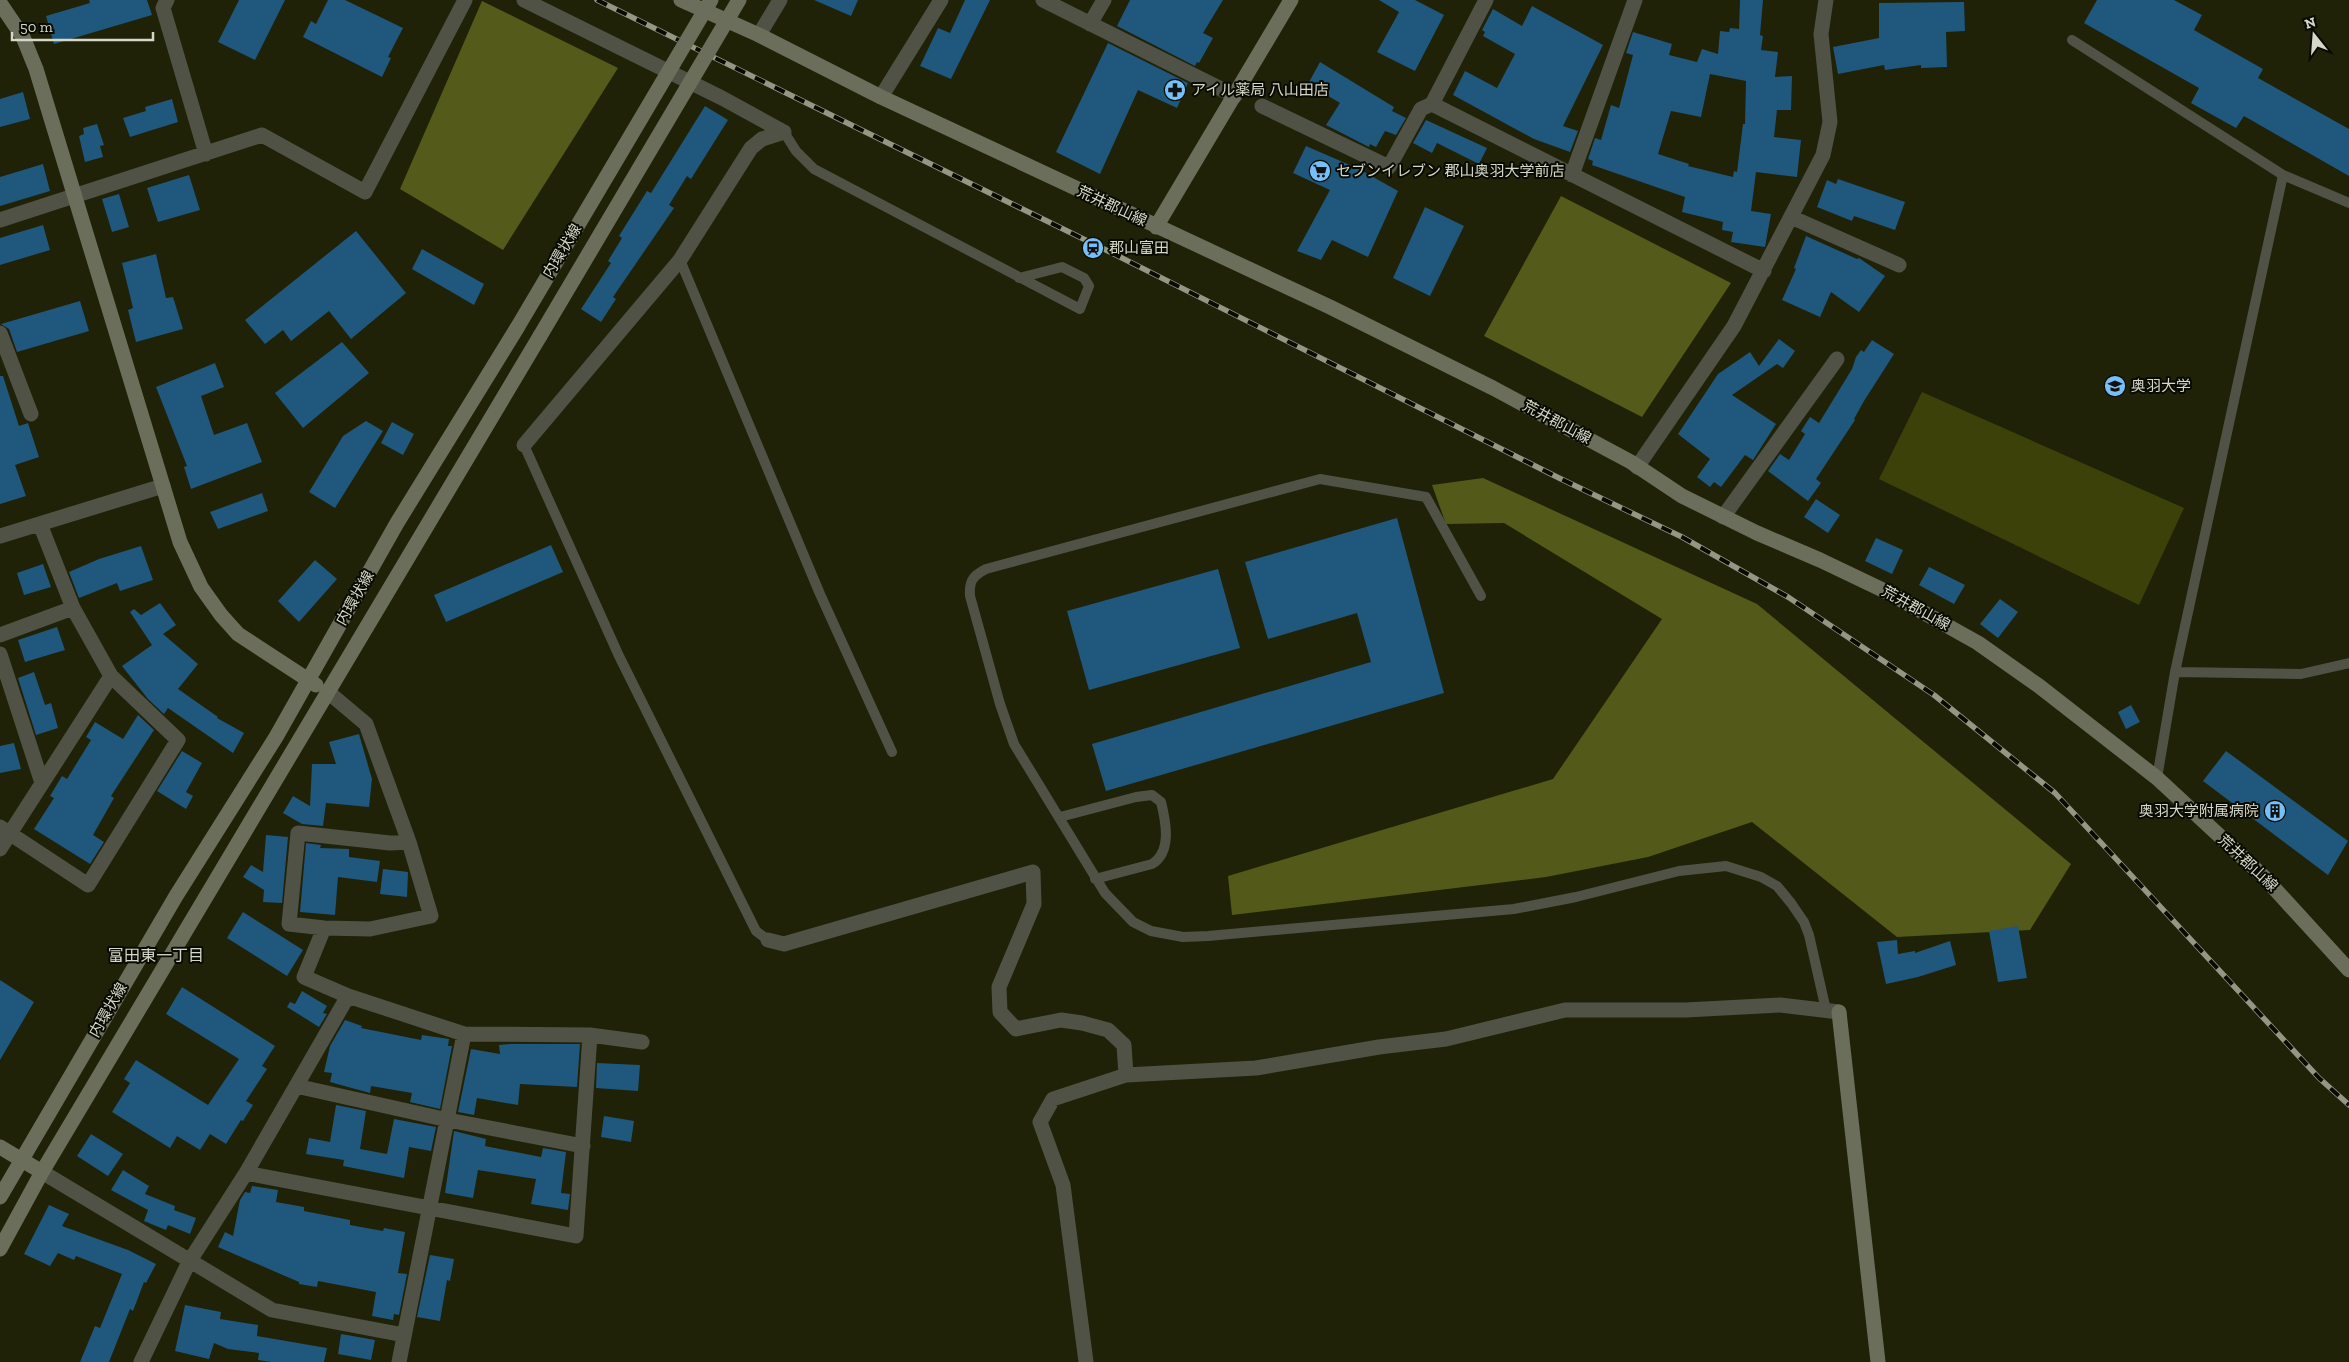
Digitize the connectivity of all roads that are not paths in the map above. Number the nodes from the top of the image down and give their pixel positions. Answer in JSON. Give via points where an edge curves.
{"nodes":[{"id":1,"x":167,"y":0,"type":"edge"},
{"id":2,"x":465,"y":0,"type":"edge"},
{"id":3,"x":524,"y":0,"type":"edge"},
{"id":4,"x":681,"y":0,"type":"edge"},
{"id":5,"x":711,"y":0,"type":"edge"},
{"id":6,"x":739,"y":0,"type":"edge"},
{"id":7,"x":780,"y":0,"type":"edge"},
{"id":8,"x":941,"y":0,"type":"edge"},
{"id":9,"x":1043,"y":0,"type":"edge"},
{"id":10,"x":1104,"y":0,"type":"edge"},
{"id":11,"x":1291,"y":0,"type":"edge"},
{"id":12,"x":1486,"y":0,"type":"edge"},
{"id":13,"x":1635,"y":0,"type":"edge"},
{"id":14,"x":1826,"y":0,"type":"edge"},
{"id":15,"x":0,"y":3,"type":"edge"},
{"id":16,"x":1090,"y":24,"type":"junction"},
{"id":17,"x":759,"y":35,"type":"junction"},
{"id":18,"x":2072,"y":40,"type":"dead end"},
{"id":19,"x":1235,"y":96,"type":"junction"},
{"id":20,"x":881,"y":97,"type":"junction"},
{"id":21,"x":1432,"y":104,"type":"junction"},
{"id":22,"x":1262,"y":106,"type":"dead end"},
{"id":23,"x":784,"y":132,"type":"junction"},
{"id":24,"x":206,"y":154,"type":"junction"},
{"id":25,"x":1572,"y":175,"type":"junction"},
{"id":26,"x":2283,"y":175,"type":"junction"},
{"id":27,"x":75,"y":197,"type":"junction"},
{"id":28,"x":2349,"y":203,"type":"edge"},
{"id":29,"x":1790,"y":217,"type":"junction"},
{"id":30,"x":0,"y":220,"type":"edge"},
{"id":31,"x":1156,"y":227,"type":"junction"},
{"id":32,"x":680,"y":260,"type":"junction"},
{"id":33,"x":1899,"y":265,"type":"dead end"},
{"id":34,"x":1764,"y":271,"type":"junction"},
{"id":35,"x":1020,"y":278,"type":"junction"},
{"id":36,"x":0,"y":333,"type":"edge"},
{"id":37,"x":1837,"y":359,"type":"dead end"},
{"id":38,"x":31,"y":414,"type":"dead end"},
{"id":39,"x":524,"y":445,"type":"joint"},
{"id":40,"x":1637,"y":467,"type":"junction"},
{"id":41,"x":163,"y":486,"type":"junction"},
{"id":42,"x":1723,"y":517,"type":"junction"},
{"id":43,"x":40,"y":524,"type":"junction"},
{"id":44,"x":0,"y":536,"type":"edge"},
{"id":45,"x":1481,"y":596,"type":"dead end"},
{"id":46,"x":72,"y":608,"type":"junction"},
{"id":47,"x":0,"y":635,"type":"edge"},
{"id":48,"x":0,"y":654,"type":"edge"},
{"id":49,"x":2349,"y":663,"type":"edge"},
{"id":50,"x":2175,"y":672,"type":"junction"},
{"id":51,"x":111,"y":676,"type":"junction"},
{"id":52,"x":308,"y":680,"type":"junction"},
{"id":53,"x":328,"y":692,"type":"junction"},
{"id":54,"x":892,"y":752,"type":"dead end"},
{"id":55,"x":2157,"y":778,"type":"junction"},
{"id":56,"x":42,"y":783,"type":"junction"},
{"id":57,"x":1060,"y":818,"type":"junction"},
{"id":58,"x":4,"y":831,"type":"edge"},
{"id":59,"x":409,"y":842,"type":"junction"},
{"id":60,"x":0,"y":849,"type":"edge"},
{"id":61,"x":1095,"y":879,"type":"junction"},
{"id":62,"x":324,"y":928,"type":"junction"},
{"id":63,"x":768,"y":940,"type":"joint"},
{"id":64,"x":2349,"y":970,"type":"edge"},
{"id":65,"x":348,"y":996,"type":"junction"},
{"id":66,"x":1832,"y":1011,"type":"junction"},
{"id":67,"x":464,"y":1034,"type":"junction"},
{"id":68,"x":590,"y":1035,"type":"junction"},
{"id":69,"x":642,"y":1042,"type":"dead end"},
{"id":70,"x":1126,"y":1075,"type":"junction"},
{"id":71,"x":296,"y":1086,"type":"junction"},
{"id":72,"x":448,"y":1120,"type":"junction"},
{"id":73,"x":583,"y":1146,"type":"junction"},
{"id":74,"x":0,"y":1147,"type":"edge"},
{"id":75,"x":21,"y":1159,"type":"junction"},
{"id":76,"x":42,"y":1172,"type":"junction"},
{"id":77,"x":246,"y":1173,"type":"junction"},
{"id":78,"x":0,"y":1197,"type":"edge"},
{"id":79,"x":430,"y":1208,"type":"junction"},
{"id":80,"x":0,"y":1249,"type":"edge"},
{"id":81,"x":190,"y":1262,"type":"junction"},
{"id":82,"x":404,"y":1335,"type":"junction"},
{"id":83,"x":141,"y":1362,"type":"edge"},
{"id":84,"x":399,"y":1362,"type":"edge"},
{"id":85,"x":1086,"y":1362,"type":"edge"},
{"id":86,"x":1878,"y":1362,"type":"edge"}],
"edges":[{"from":1,"to":24,"type":"street","via":[[163,8]]},
{"from":2,"to":24,"type":"street","via":[[365,192],[262,135]]},
{"from":3,"to":23,"type":"street"},
{"from":4,"to":17,"type":"street","name":"荒井郡山線"},
{"from":5,"to":52,"type":"street","name":"内環状線","bridge":true,"via":[[397,524]]},
{"from":6,"to":53,"type":"street","name":"内環状線","bridge":true},
{"from":7,"to":17,"type":"street"},
{"from":8,"to":20,"type":"street"},
{"from":9,"to":16,"type":"street"},
{"from":10,"to":16,"type":"street"},
{"from":11,"to":19,"type":"street"},
{"from":12,"to":21,"type":"street"},
{"from":13,"to":25,"type":"street"},
{"from":14,"to":29,"type":"street","via":[[1821,34],[1830,104],[1828,138],[1818,167]]},
{"from":15,"to":27,"type":"street","via":[[23,37],[36,69]]},
{"from":16,"to":19,"type":"street"},
{"from":17,"to":20,"type":"street","name":"荒井郡山線"},
{"from":18,"to":26,"type":"lane"},
{"from":19,"to":31,"type":"street"},
{"from":20,"to":31,"type":"street","name":"荒井郡山線"},
{"from":21,"to":22,"type":"street","via":[[1421,109],[1389,167]]},
{"from":21,"to":25,"type":"street"},
{"from":23,"to":32,"type":"street","via":[[762,139],[751,148]]},
{"from":23,"to":35,"type":"lane","via":[[814,169]]},
{"from":24,"to":27,"type":"street"},
{"from":25,"to":34,"type":"street"},
{"from":26,"to":28,"type":"lane"},
{"from":26,"to":50,"type":"lane"},
{"from":27,"to":30,"type":"street"},
{"from":27,"to":41,"type":"street"},
{"from":29,"to":33,"type":"street"},
{"from":29,"to":34,"type":"street"},
{"from":31,"to":40,"type":"street","name":"荒井郡山線","via":[[1330,307],[1493,388]]},
{"from":32,"to":39,"type":"street"},
{"from":32,"to":54,"type":"lane","via":[[820,594]]},
{"from":34,"to":40,"type":"street","via":[[1734,326]]},
{"from":35,"to":35,"type":"lane","via":[[1062,267],[1084,278],[1089,286],[1080,309]]},
{"from":36,"to":38,"type":"street"},
{"from":37,"to":42,"type":"street"},
{"from":39,"to":63,"type":"lane","via":[[619,656],[756,931]]},
{"from":40,"to":42,"type":"street","name":"荒井郡山線"},
{"from":41,"to":43,"type":"street"},
{"from":41,"to":52,"type":"street","via":[[184,549],[201,587],[221,616],[238,634]]},
{"from":42,"to":55,"type":"street","name":"荒井郡山線","via":[[1887,592],[1978,643]]},
{"from":43,"to":44,"type":"street"},
{"from":43,"to":46,"type":"street"},
{"from":45,"to":57,"type":"lane","via":[[1426,497],[1326,478],[981,572],[969,584],[970,596],[1007,729]]},
{"from":46,"to":47,"type":"street"},
{"from":46,"to":51,"type":"street"},
{"from":48,"to":56,"type":"street"},
{"from":49,"to":50,"type":"lane","via":[[2301,674]]},
{"from":50,"to":55,"type":"lane"},
{"from":51,"to":56,"type":"street"},
{"from":51,"to":58,"type":"street","via":[[178,740],[88,885]]},
{"from":52,"to":53,"type":"street"},
{"from":52,"to":75,"type":"street","name":"内環状線"},
{"from":53,"to":59,"type":"street","via":[[366,724]]},
{"from":53,"to":76,"type":"street","name":"内環状線"},
{"from":55,"to":64,"type":"street","name":"荒井郡山線","via":[[2264,877]]},
{"from":56,"to":58,"type":"street"},
{"from":57,"to":61,"type":"lane"},
{"from":57,"to":61,"type":"lane","via":[[1136,797],[1152,795],[1161,802],[1166,837],[1163,854],[1158,860]]},
{"from":58,"to":60,"type":"street"},
{"from":59,"to":62,"type":"street","via":[[431,916],[370,929]]},
{"from":59,"to":62,"type":"street","via":[[390,843],[298,832],[289,924]]},
{"from":61,"to":66,"type":"lane","via":[[1133,922],[1165,935],[1183,937],[1514,909],[1679,871],[1726,866],[1761,877],[1777,886],[1792,903],[1809,935]]},
{"from":62,"to":65,"type":"street","via":[[304,977]]},
{"from":63,"to":70,"type":"street","via":[[784,944],[1033,872],[1034,904],[999,987],[1000,1012],[1016,1029],[1061,1020],[1108,1030],[1124,1045]]},
{"from":65,"to":67,"type":"street"},
{"from":65,"to":71,"type":"street"},
{"from":66,"to":70,"type":"street","via":[[1780,1005],[1686,1010],[1565,1010],[1446,1039],[1275,1065]]},
{"from":66,"to":86,"type":"street"},
{"from":67,"to":68,"type":"street"},
{"from":67,"to":72,"type":"street"},
{"from":68,"to":69,"type":"street"},
{"from":68,"to":73,"type":"street"},
{"from":70,"to":85,"type":"street","via":[[1052,1099],[1040,1122],[1062,1185]]},
{"from":71,"to":72,"type":"street"},
{"from":71,"to":77,"type":"street"},
{"from":72,"to":73,"type":"street"},
{"from":72,"to":79,"type":"street"},
{"from":73,"to":79,"type":"street","via":[[576,1236]]},
{"from":74,"to":75,"type":"street"},
{"from":75,"to":76,"type":"street"},
{"from":75,"to":78,"type":"street","name":"内環状線"},
{"from":76,"to":80,"type":"street","name":"内環状線"},
{"from":76,"to":81,"type":"street"},
{"from":77,"to":79,"type":"street"},
{"from":77,"to":81,"type":"street"},
{"from":79,"to":82,"type":"street"},
{"from":81,"to":82,"type":"street","via":[[272,1310]]},
{"from":81,"to":83,"type":"street"},
{"from":82,"to":84,"type":"street"}]}
